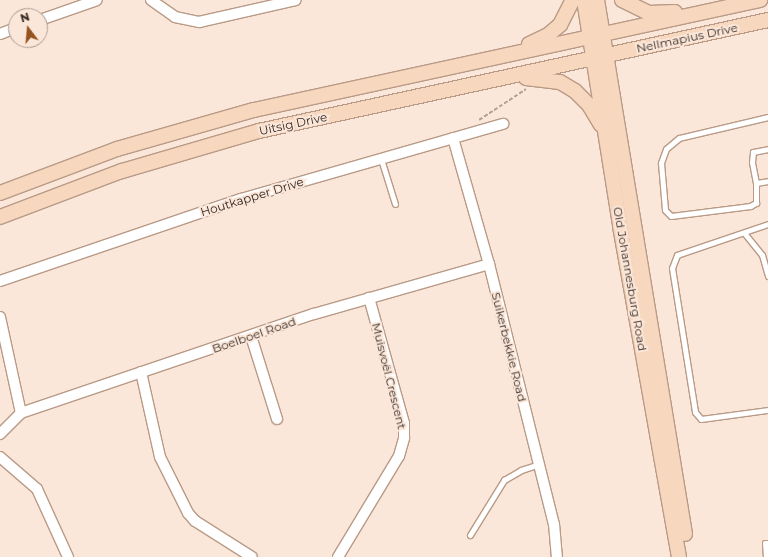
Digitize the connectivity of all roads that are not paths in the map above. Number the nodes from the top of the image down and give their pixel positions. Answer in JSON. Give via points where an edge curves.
{"nodes":[{"id":1,"x":97,"y":0,"type":"edge"},
{"id":2,"x":151,"y":0,"type":"edge"},
{"id":3,"x":296,"y":0,"type":"edge"},
{"id":4,"x":573,"y":0,"type":"edge"},
{"id":5,"x":584,"y":0,"type":"edge"},
{"id":6,"x":597,"y":0,"type":"edge"},
{"id":7,"x":622,"y":0,"type":"edge"},
{"id":8,"x":760,"y":0,"type":"edge"},
{"id":9,"x":722,"y":10,"type":"junction"},
{"id":10,"x":48,"y":17,"type":"edge"},
{"id":11,"x":768,"y":20,"type":"edge"},
{"id":12,"x":596,"y":36,"type":"junction"},
{"id":13,"x":600,"y":56,"type":"junction"},
{"id":14,"x":471,"y":63,"type":"junction"},
{"id":15,"x":504,"y":78,"type":"junction"},
{"id":16,"x":768,"y":117,"type":"edge"},
{"id":17,"x":503,"y":124,"type":"dead end"},
{"id":18,"x":605,"y":130,"type":"junction"},
{"id":19,"x":453,"y":138,"type":"junction"},
{"id":20,"x":768,"y":149,"type":"edge"},
{"id":21,"x":381,"y":159,"type":"junction"},
{"id":22,"x":768,"y":181,"type":"edge"},
{"id":23,"x":756,"y":183,"type":"junction"},
{"id":24,"x":0,"y":193,"type":"edge"},
{"id":25,"x":395,"y":204,"type":"dead end"},
{"id":26,"x":0,"y":217,"type":"edge"},
{"id":27,"x":768,"y":226,"type":"edge"},
{"id":28,"x":745,"y":234,"type":"junction"},
{"id":29,"x":489,"y":264,"type":"junction"},
{"id":30,"x":768,"y":276,"type":"edge"},
{"id":31,"x":2,"y":280,"type":"edge"},
{"id":32,"x":370,"y":298,"type":"junction"},
{"id":33,"x":0,"y":317,"type":"edge"},
{"id":34,"x":250,"y":336,"type":"junction"},
{"id":35,"x":141,"y":372,"type":"junction"},
{"id":36,"x":768,"y":410,"type":"edge"},
{"id":37,"x":21,"y":414,"type":"junction"},
{"id":38,"x":277,"y":419,"type":"dead end"},
{"id":39,"x":0,"y":434,"type":"edge"},
{"id":40,"x":0,"y":457,"type":"edge"},
{"id":41,"x":539,"y":464,"type":"junction"},
{"id":42,"x":470,"y":535,"type":"dead end"},
{"id":43,"x":768,"y":543,"type":"edge"},
{"id":44,"x":68,"y":557,"type":"edge"},
{"id":45,"x":252,"y":557,"type":"edge"},
{"id":46,"x":338,"y":557,"type":"edge"},
{"id":47,"x":556,"y":557,"type":"edge"},
{"id":48,"x":679,"y":557,"type":"edge"},
{"id":49,"x":689,"y":557,"type":"edge"},
{"id":50,"x":766,"y":557,"type":"edge"}],
"edges":[{"from":1,"to":10,"type":"street"},
{"from":2,"to":3,"type":"street","via":[[175,17],[199,22]]},
{"from":4,"to":14,"type":"main road","via":[[560,25],[548,35]]},
{"from":5,"to":12,"type":"main road","name":"Old Johannesburg Road"},
{"from":6,"to":12,"type":"main road","name":"Old Johannesburg Road"},
{"from":7,"to":9,"type":"main road","via":[[649,13]]},
{"from":8,"to":9,"type":"main road","name":"Nellmapius Drive"},
{"from":9,"to":12,"type":"main road","name":"Nellmapius Drive"},
{"from":11,"to":13,"type":"main road","name":"Nellmapius Drive"},
{"from":12,"to":13,"type":"main road","name":"Old Johannesburg Road"},
{"from":12,"to":14,"type":"main road","name":"Uitsig Drive"},
{"from":13,"to":15,"type":"main road","name":"Uitsig Drive"},
{"from":13,"to":18,"type":"main road","name":"Old Johannesburg Road"},
{"from":13,"to":49,"type":"main road","name":"Old Johannesburg Road"},
{"from":14,"to":24,"type":"main road","name":"Uitsig Drive","via":[[254,110],[117,149]]},
{"from":15,"to":18,"type":"main road","via":[[560,82],[575,91],[589,105]]},
{"from":15,"to":26,"type":"main road","name":"Uitsig Drive","via":[[259,131],[177,153],[95,180]]},
{"from":16,"to":23,"type":"lane","via":[[679,138],[666,149],[661,163],[665,210],[670,216],[750,206],[756,203]]},
{"from":17,"to":19,"type":"street","name":"Houtkapper Drive"},
{"from":18,"to":48,"type":"main road","name":"Old Johannesburg Road"},
{"from":19,"to":21,"type":"street","name":"Houtkapper Drive"},
{"from":19,"to":29,"type":"street","name":"Suikerbekkie Road"},
{"from":20,"to":23,"type":"lane","via":[[753,152]]},
{"from":21,"to":25,"type":"lane"},
{"from":21,"to":31,"type":"street","name":"Houtkapper Drive","via":[[241,199]]},
{"from":22,"to":23,"type":"lane"},
{"from":27,"to":28,"type":"lane"},
{"from":28,"to":30,"type":"lane","via":[[762,255]]},
{"from":28,"to":36,"type":"lane","via":[[677,255],[672,268],[675,300],[695,412],[701,419]]},
{"from":29,"to":32,"type":"street","name":"Boelboel Road"},
{"from":29,"to":41,"type":"street","name":"Suikerbekkie Road"},
{"from":32,"to":34,"type":"street","name":"Boelboel Road"},
{"from":32,"to":46,"type":"street","name":"Muisvoël Crescent","via":[[404,423],[404,438],[399,456]]},
{"from":33,"to":37,"type":"street"},
{"from":34,"to":35,"type":"street","name":"Boelboel Road"},
{"from":34,"to":38,"type":"street"},
{"from":35,"to":37,"type":"street","name":"Boelboel Road"},
{"from":35,"to":45,"type":"street","via":[[160,457],[188,513],[195,521]]},
{"from":37,"to":39,"type":"street"},
{"from":40,"to":44,"type":"street","via":[[37,489]]},
{"from":41,"to":42,"type":"lane","via":[[521,470],[504,480]]},
{"from":41,"to":47,"type":"street","name":"Suikerbekkie Road","via":[[554,524]]},
{"from":43,"to":50,"type":"lane","via":[[765,543]]}]}
